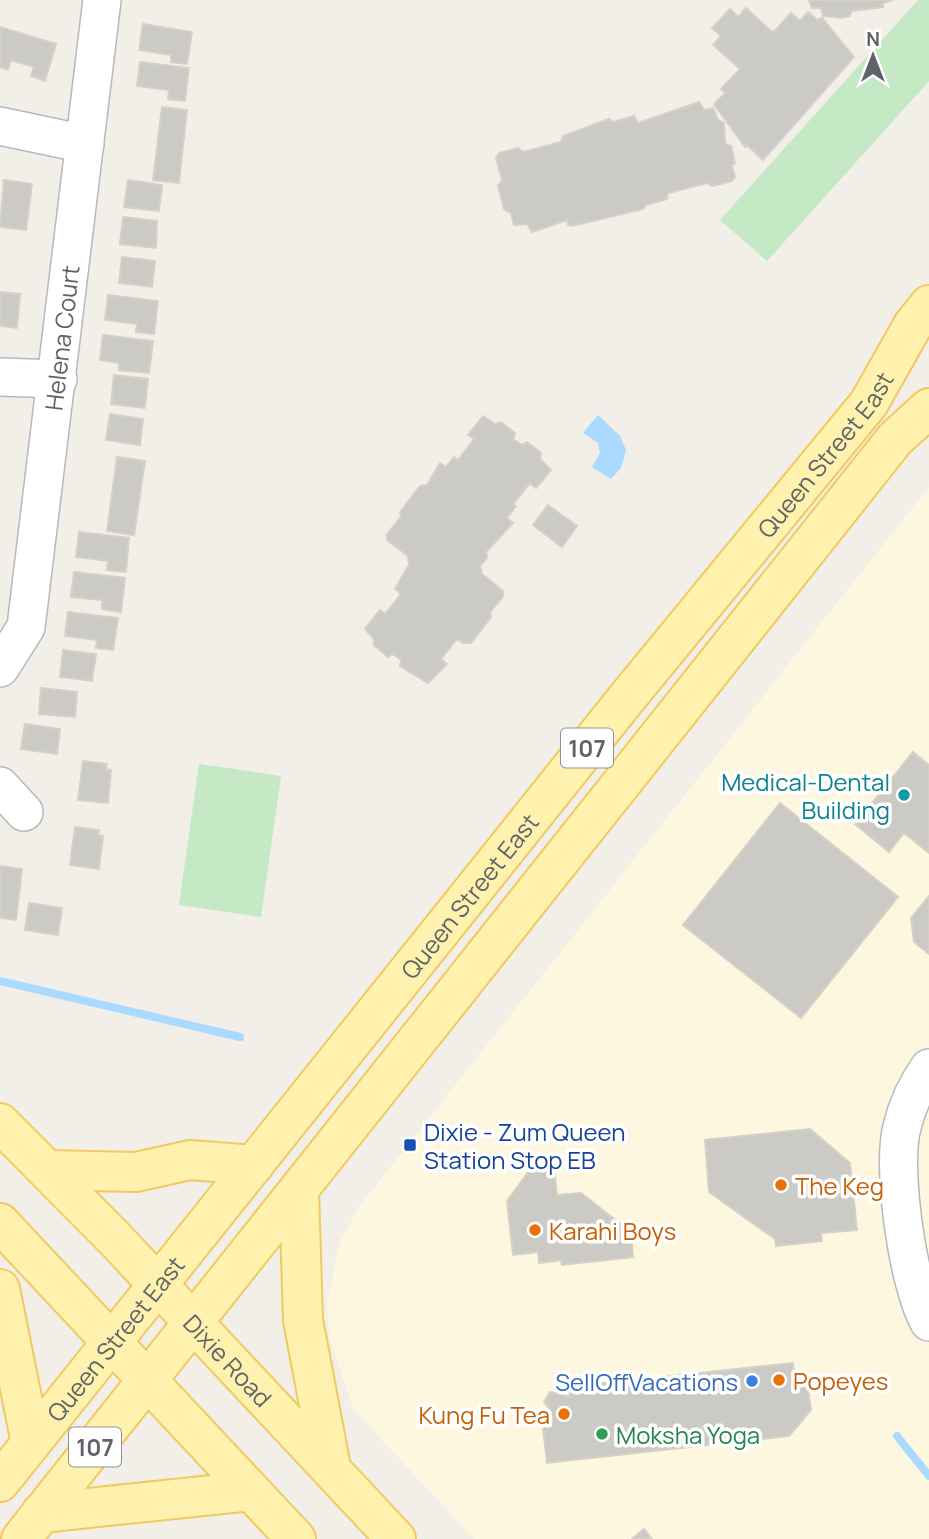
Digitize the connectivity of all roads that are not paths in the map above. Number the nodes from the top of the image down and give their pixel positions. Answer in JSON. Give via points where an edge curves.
{"nodes":[{"id":1,"x":102,"y":0,"type":"edge"},
{"id":2,"x":0,"y":125,"type":"edge"},
{"id":3,"x":85,"y":144,"type":"junction"},
{"id":4,"x":929,"y":306,"type":"edge"},
{"id":5,"x":0,"y":377,"type":"edge"},
{"id":6,"x":58,"y":379,"type":"junction"},
{"id":7,"x":929,"y":408,"type":"edge"},
{"id":8,"x":0,"y":668,"type":"edge"},
{"id":9,"x":929,"y":1068,"type":"edge"},
{"id":10,"x":0,"y":1123,"type":"edge"},
{"id":11,"x":254,"y":1165,"type":"junction"},
{"id":12,"x":49,"y":1170,"type":"junction"},
{"id":13,"x":299,"y":1191,"type":"junction"},
{"id":14,"x":0,"y":1223,"type":"edge"},
{"id":15,"x":158,"y":1284,"type":"junction"},
{"id":16,"x":0,"y":1289,"type":"edge"},
{"id":17,"x":194,"y":1322,"type":"junction"},
{"id":18,"x":929,"y":1322,"type":"edge"},
{"id":19,"x":112,"y":1343,"type":"junction"},
{"id":20,"x":148,"y":1381,"type":"junction"},
{"id":21,"x":31,"y":1443,"type":"junction"},
{"id":22,"x":331,"y":1468,"type":"junction"},
{"id":23,"x":0,"y":1482,"type":"edge"},
{"id":24,"x":251,"y":1491,"type":"junction"},
{"id":25,"x":31,"y":1526,"type":"edge"},
{"id":26,"x":296,"y":1539,"type":"edge"},
{"id":27,"x":396,"y":1539,"type":"edge"}],
"edges":[{"from":1,"to":3,"type":"street","name":"Helena Court"},
{"from":2,"to":3,"type":"street"},
{"from":3,"to":6,"type":"street","name":"Helena Court"},
{"from":4,"to":11,"type":"main road","name":"Queen Street East","number":"107","via":[[913,325],[869,403]]},
{"from":5,"to":6,"type":"street"},
{"from":6,"to":8,"type":"street","name":"Helena Court","via":[[26,626]]},
{"from":7,"to":13,"type":"main road","name":"Queen Street East","number":"107","via":[[895,439]]},
{"from":9,"to":18,"type":"street","via":[[902,1126],[899,1154],[912,1278]]},
{"from":10,"to":12,"type":"main road","name":"Dixie Road"},
{"from":11,"to":12,"type":"main road","via":[[190,1160],[136,1171]]},
{"from":11,"to":15,"type":"main road","name":"Queen Street East","number":"107"},
{"from":12,"to":15,"type":"main road","name":"Dixie Road"},
{"from":13,"to":17,"type":"main road","name":"Queen Street East","number":"107"},
{"from":13,"to":22,"type":"main road","via":[[303,1320]]},
{"from":14,"to":19,"type":"main road"},
{"from":15,"to":17,"type":"main road","name":"Dixie Road"},
{"from":15,"to":19,"type":"main road","name":"Queen Street East","number":"107"},
{"from":16,"to":21,"type":"main road"},
{"from":17,"to":20,"type":"main road","name":"Queen Street East","number":"107"},
{"from":17,"to":22,"type":"main road","name":"Dixie Road"},
{"from":19,"to":20,"type":"main road"},
{"from":19,"to":21,"type":"main road","name":"Queen Street East","number":"107"},
{"from":20,"to":24,"type":"main road"},
{"from":20,"to":25,"type":"main road","name":"Queen Street East","number":"107"},
{"from":21,"to":23,"type":"main road","name":"Queen Street East","number":"107"},
{"from":22,"to":27,"type":"main road","name":"Dixie Road"},
{"from":24,"to":25,"type":"main road"},
{"from":24,"to":26,"type":"main road"}]}
